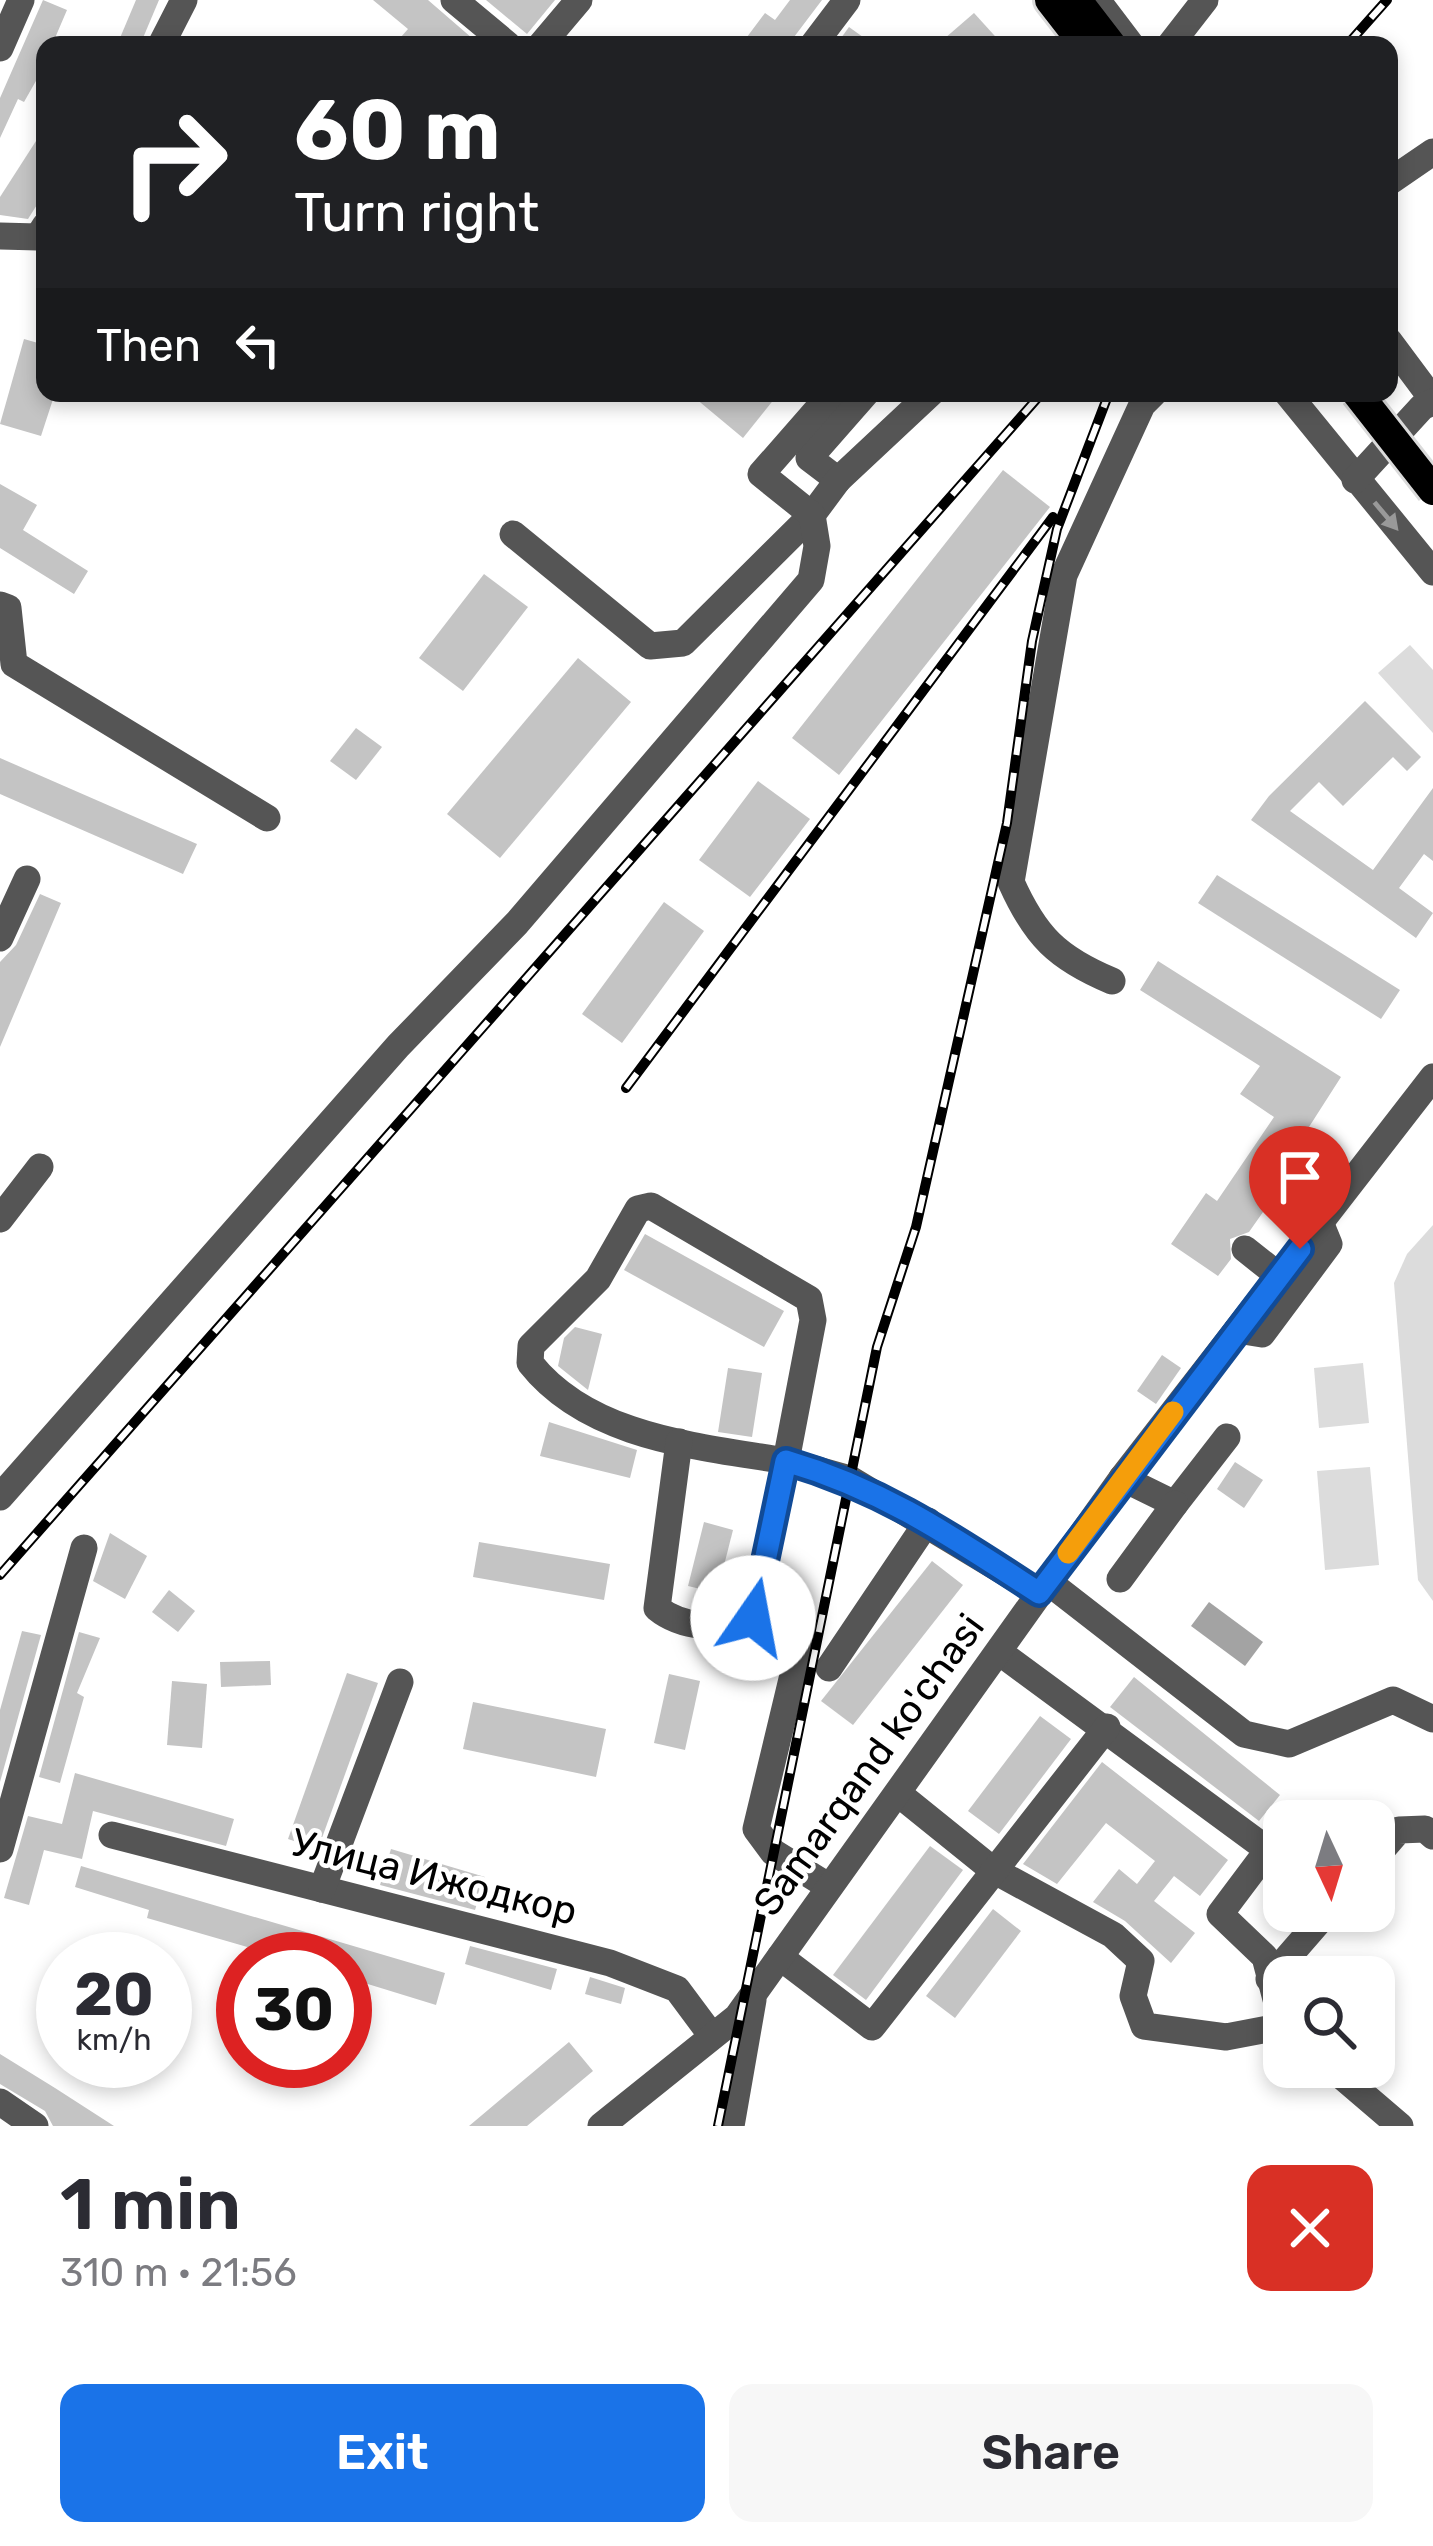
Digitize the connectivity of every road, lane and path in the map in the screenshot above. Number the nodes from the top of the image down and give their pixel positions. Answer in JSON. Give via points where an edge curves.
{"nodes":[{"id":1,"x":21,"y":0,"type":"edge"},
{"id":2,"x":184,"y":0,"type":"edge"},
{"id":3,"x":454,"y":0,"type":"edge"},
{"id":4,"x":579,"y":0,"type":"edge"},
{"id":5,"x":847,"y":0,"type":"edge"},
{"id":6,"x":1050,"y":0,"type":"edge"},
{"id":7,"x":1076,"y":0,"type":"edge"},
{"id":8,"x":1097,"y":0,"type":"edge"},
{"id":9,"x":1204,"y":0,"type":"edge"},
{"id":10,"x":166,"y":36,"type":"edge"},
{"id":11,"x":497,"y":36,"type":"edge"},
{"id":12,"x":549,"y":36,"type":"edge"},
{"id":13,"x":820,"y":36,"type":"edge"},
{"id":14,"x":1078,"y":36,"type":"edge"},
{"id":15,"x":1105,"y":36,"type":"edge"},
{"id":16,"x":1124,"y":36,"type":"edge"},
{"id":17,"x":1176,"y":36,"type":"edge"},
{"id":18,"x":0,"y":48,"type":"edge"},
{"id":19,"x":1433,"y":152,"type":"edge"},
{"id":20,"x":1398,"y":176,"type":"edge"},
{"id":21,"x":0,"y":236,"type":"edge"},
{"id":22,"x":36,"y":236,"type":"edge"},
{"id":23,"x":1398,"y":353,"type":"edge"},
{"id":24,"x":1433,"y":401,"type":"edge"},
{"id":25,"x":824,"y":402,"type":"edge"},
{"id":26,"x":858,"y":402,"type":"edge"},
{"id":27,"x":921,"y":402,"type":"edge"},
{"id":28,"x":1145,"y":402,"type":"edge"},
{"id":29,"x":1294,"y":402,"type":"edge"},
{"id":30,"x":1364,"y":402,"type":"edge"},
{"id":31,"x":1391,"y":402,"type":"edge"},
{"id":32,"x":1433,"y":456,"type":"edge"},
{"id":33,"x":1355,"y":479,"type":"junction"},
{"id":34,"x":838,"y":480,"type":"junction"},
{"id":35,"x":1433,"y":490,"type":"edge"},
{"id":36,"x":812,"y":515,"type":"junction"},
{"id":37,"x":513,"y":534,"type":"dead end"},
{"id":38,"x":1433,"y":572,"type":"edge"},
{"id":39,"x":0,"y":604,"type":"edge"},
{"id":40,"x":7,"y":670,"type":"edge"},
{"id":41,"x":267,"y":818,"type":"dead end"},
{"id":42,"x":27,"y":879,"type":"dead end"},
{"id":43,"x":0,"y":938,"type":"edge"},
{"id":44,"x":1112,"y":981,"type":"dead end"},
{"id":45,"x":1433,"y":1077,"type":"edge"},
{"id":46,"x":40,"y":1167,"type":"dead end"},
{"id":47,"x":0,"y":1219,"type":"edge"},
{"id":48,"x":1320,"y":1222,"type":"junction"},
{"id":49,"x":1245,"y":1249,"type":"dead end"},
{"id":50,"x":1279,"y":1276,"type":"junction"},
{"id":51,"x":1237,"y":1330,"type":"junction"},
{"id":52,"x":1227,"y":1437,"type":"dead end"},
{"id":53,"x":679,"y":1442,"type":"junction"},
{"id":54,"x":786,"y":1461,"type":"junction"},
{"id":55,"x":1122,"y":1478,"type":"junction"},
{"id":56,"x":0,"y":1497,"type":"edge"},
{"id":57,"x":1174,"y":1504,"type":"junction"},
{"id":58,"x":928,"y":1521,"type":"junction"},
{"id":59,"x":84,"y":1548,"type":"dead end"},
{"id":60,"x":1120,"y":1579,"type":"dead end"},
{"id":61,"x":1043,"y":1587,"type":"junction"},
{"id":62,"x":753,"y":1618,"type":"junction"},
{"id":63,"x":999,"y":1652,"type":"junction"},
{"id":64,"x":829,"y":1668,"type":"dead end"},
{"id":65,"x":400,"y":1682,"type":"dead end"},
{"id":66,"x":1433,"y":1719,"type":"edge"},
{"id":67,"x":1107,"y":1726,"type":"junction"},
{"id":68,"x":900,"y":1795,"type":"junction"},
{"id":69,"x":112,"y":1835,"type":"dead end"},
{"id":70,"x":1395,"y":1836,"type":"edge"},
{"id":71,"x":1433,"y":1836,"type":"edge"},
{"id":72,"x":0,"y":1849,"type":"edge"},
{"id":73,"x":993,"y":1870,"type":"junction"},
{"id":74,"x":829,"y":1886,"type":"junction"},
{"id":75,"x":322,"y":1889,"type":"junction"},
{"id":76,"x":1310,"y":1932,"type":"edge"},
{"id":77,"x":1263,"y":1956,"type":"edge"},
{"id":78,"x":1288,"y":1956,"type":"edge"},
{"id":79,"x":780,"y":1957,"type":"junction"},
{"id":80,"x":756,"y":1989,"type":"junction"},
{"id":81,"x":1263,"y":2030,"type":"edge"},
{"id":82,"x":712,"y":2036,"type":"junction"},
{"id":83,"x":1356,"y":2088,"type":"edge"},
{"id":84,"x":0,"y":2102,"type":"edge"},
{"id":85,"x":35,"y":2126,"type":"edge"},
{"id":86,"x":601,"y":2126,"type":"edge"},
{"id":87,"x":731,"y":2126,"type":"edge"},
{"id":88,"x":1400,"y":2126,"type":"edge"}],
"edges":[{"from":1,"to":18,"type":"street"},
{"from":2,"to":10,"type":"street"},
{"from":3,"to":11,"type":"street"},
{"from":4,"to":12,"type":"street"},
{"from":5,"to":13,"type":"street"},
{"from":6,"to":14,"type":"main road"},
{"from":7,"to":15,"type":"main road"},
{"from":8,"to":16,"type":"street"},
{"from":9,"to":17,"type":"street"},
{"from":19,"to":20,"type":"street"},
{"from":21,"to":22,"type":"street"},
{"from":23,"to":24,"type":"street"},
{"from":24,"to":33,"type":"street"},
{"from":25,"to":36,"type":"street","via":[[761,474]]},
{"from":26,"to":34,"type":"street","via":[[809,458]]},
{"from":27,"to":34,"type":"street"},
{"from":28,"to":44,"type":"street","via":[[1064,575],[1011,882],[1032,928],[1077,966]]},
{"from":29,"to":33,"type":"street"},
{"from":30,"to":35,"type":"main road","bridge":true},
{"from":31,"to":32,"type":"main road"},
{"from":33,"to":38,"type":"street","one_way":true},
{"from":34,"to":36,"type":"street"},
{"from":36,"to":37,"type":"street","via":[[683,644],[650,646]]},
{"from":36,"to":56,"type":"street","via":[[818,546],[811,580],[517,922]]},
{"from":39,"to":40,"type":"street","via":[[8,608]]},
{"from":40,"to":41,"type":"street"},
{"from":42,"to":43,"type":"street"},
{"from":45,"to":48,"type":"street","name":"Samarqand ko'chasi"},
{"from":46,"to":47,"type":"street"},
{"from":48,"to":50,"type":"street","name":"Samarqand ko'chasi"},
{"from":48,"to":51,"type":"street","via":[[1330,1244],[1262,1334]]},
{"from":49,"to":50,"type":"street"},
{"from":50,"to":51,"type":"street","name":"Samarqand ko'chasi"},
{"from":51,"to":55,"type":"street","name":"Samarqand ko'chasi"},
{"from":52,"to":57,"type":"street"},
{"from":53,"to":54,"type":"street"},
{"from":53,"to":54,"type":"street","via":[[559,1398],[530,1364],[531,1346],[598,1279],[638,1209],[651,1206],[809,1299],[813,1320]]},
{"from":53,"to":62,"type":"street","via":[[657,1608],[674,1622],[739,1626]]},
{"from":54,"to":58,"type":"street","via":[[850,1479]]},
{"from":54,"to":62,"type":"street"},
{"from":55,"to":57,"type":"street"},
{"from":55,"to":61,"type":"street","name":"Samarqand ko'chasi"},
{"from":57,"to":60,"type":"street"},
{"from":58,"to":61,"type":"street"},
{"from":58,"to":64,"type":"street"},
{"from":59,"to":72,"type":"street"},
{"from":61,"to":63,"type":"street","name":"Samarqand ko'chasi"},
{"from":61,"to":66,"type":"street","via":[[1244,1733],[1289,1744],[1394,1700]]},
{"from":62,"to":74,"type":"street","via":[[798,1638],[799,1650],[756,1829],[773,1852]]},
{"from":63,"to":67,"type":"street"},
{"from":63,"to":68,"type":"street","name":"Samarqand ko'chasi"},
{"from":65,"to":75,"type":"street"},
{"from":67,"to":73,"type":"street"},
{"from":67,"to":77,"type":"street","via":[[1268,1850],[1220,1914]]},
{"from":68,"to":73,"type":"street"},
{"from":68,"to":74,"type":"street","name":"Samarqand ko'chasi"},
{"from":69,"to":75,"type":"street","name":"Улица Ижодкор"},
{"from":70,"to":71,"type":"street","via":[[1425,1829]]},
{"from":73,"to":79,"type":"street","via":[[872,2026]]},
{"from":73,"to":81,"type":"street","via":[[1113,1935],[1142,1961],[1133,1996],[1144,2026],[1226,2037]]},
{"from":74,"to":79,"type":"street","name":"Samarqand ko'chasi"},
{"from":75,"to":82,"type":"street","name":"Улица Ижодкор","via":[[610,1963],[677,1989]]},
{"from":76,"to":78,"type":"street"},
{"from":79,"to":80,"type":"street","name":"Samarqand ko'chasi"},
{"from":80,"to":82,"type":"street","name":"Samarqand ko'chasi"},
{"from":80,"to":87,"type":"street"},
{"from":82,"to":86,"type":"street","name":"Samarqand ko'chasi"},
{"from":83,"to":88,"type":"street"},
{"from":84,"to":85,"type":"street"}]}
